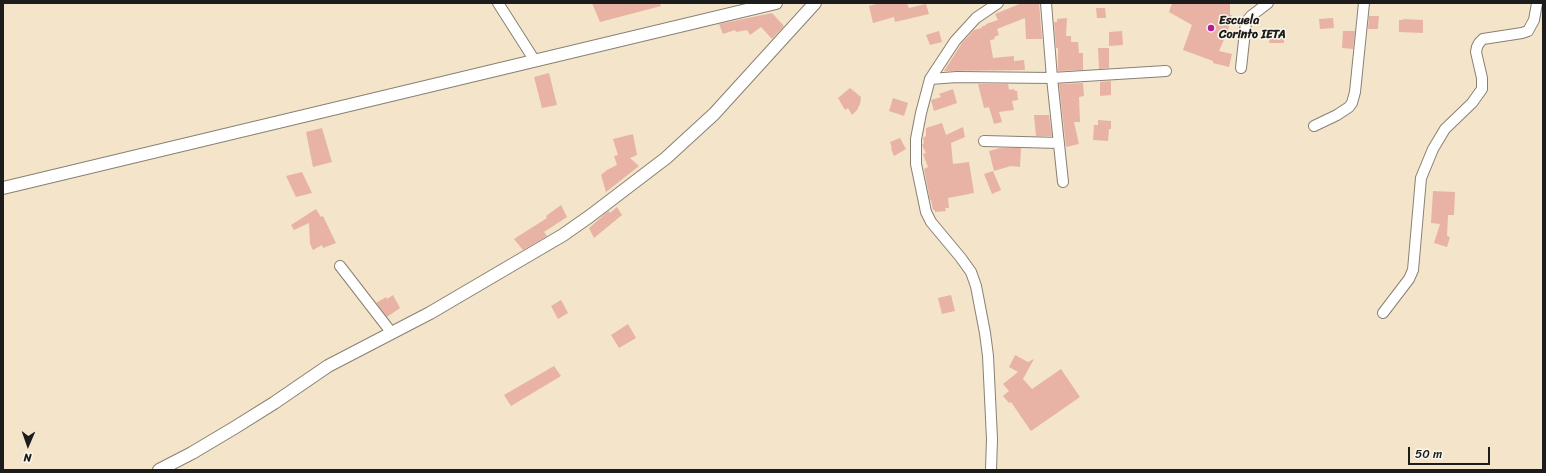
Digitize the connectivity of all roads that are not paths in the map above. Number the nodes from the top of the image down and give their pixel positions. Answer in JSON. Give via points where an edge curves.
{"nodes":[{"id":1,"x":498,"y":3,"type":"edge"},
{"id":2,"x":776,"y":3,"type":"edge"},
{"id":3,"x":815,"y":3,"type":"edge"},
{"id":4,"x":998,"y":3,"type":"edge"},
{"id":5,"x":1046,"y":3,"type":"edge"},
{"id":6,"x":1268,"y":3,"type":"edge"},
{"id":7,"x":1364,"y":3,"type":"edge"},
{"id":8,"x":1537,"y":3,"type":"edge"},
{"id":9,"x":536,"y":61,"type":"junction"},
{"id":10,"x":1242,"y":68,"type":"dead end"},
{"id":11,"x":1166,"y":71,"type":"dead end"},
{"id":12,"x":930,"y":78,"type":"junction"},
{"id":13,"x":1052,"y":78,"type":"junction"},
{"id":14,"x":1314,"y":126,"type":"dead end"},
{"id":15,"x":984,"y":141,"type":"dead end"},
{"id":16,"x":1059,"y":143,"type":"junction"},
{"id":17,"x":1063,"y":182,"type":"dead end"},
{"id":18,"x":3,"y":188,"type":"edge"},
{"id":19,"x":340,"y":266,"type":"dead end"},
{"id":20,"x":1383,"y":313,"type":"dead end"},
{"id":21,"x":391,"y":332,"type":"junction"},
{"id":22,"x":159,"y":470,"type":"edge"},
{"id":23,"x":991,"y":470,"type":"edge"}],
"edges":[{"from":1,"to":9,"type":"street"},
{"from":2,"to":9,"type":"street"},
{"from":3,"to":21,"type":"street","via":[[714,114],[666,158],[624,191],[563,235],[430,313]]},
{"from":4,"to":12,"type":"street","via":[[976,18],[955,41]]},
{"from":5,"to":13,"type":"street"},
{"from":6,"to":10,"type":"street","via":[[1246,22]]},
{"from":7,"to":14,"type":"street","via":[[1352,103],[1337,115]]},
{"from":8,"to":20,"type":"street","via":[[1534,20],[1528,31],[1488,38],[1479,43],[1476,52],[1482,78],[1481,92],[1445,129],[1433,149],[1421,178],[1412,270]]},
{"from":9,"to":18,"type":"street"},
{"from":11,"to":13,"type":"street"},
{"from":12,"to":13,"type":"street"},
{"from":12,"to":23,"type":"street","via":[[920,113],[916,164],[928,219],[968,267],[976,286],[988,356]]},
{"from":13,"to":16,"type":"street"},
{"from":15,"to":16,"type":"street"},
{"from":16,"to":17,"type":"street"},
{"from":19,"to":21,"type":"street"},
{"from":21,"to":22,"type":"street","via":[[328,366],[234,428]]}]}
